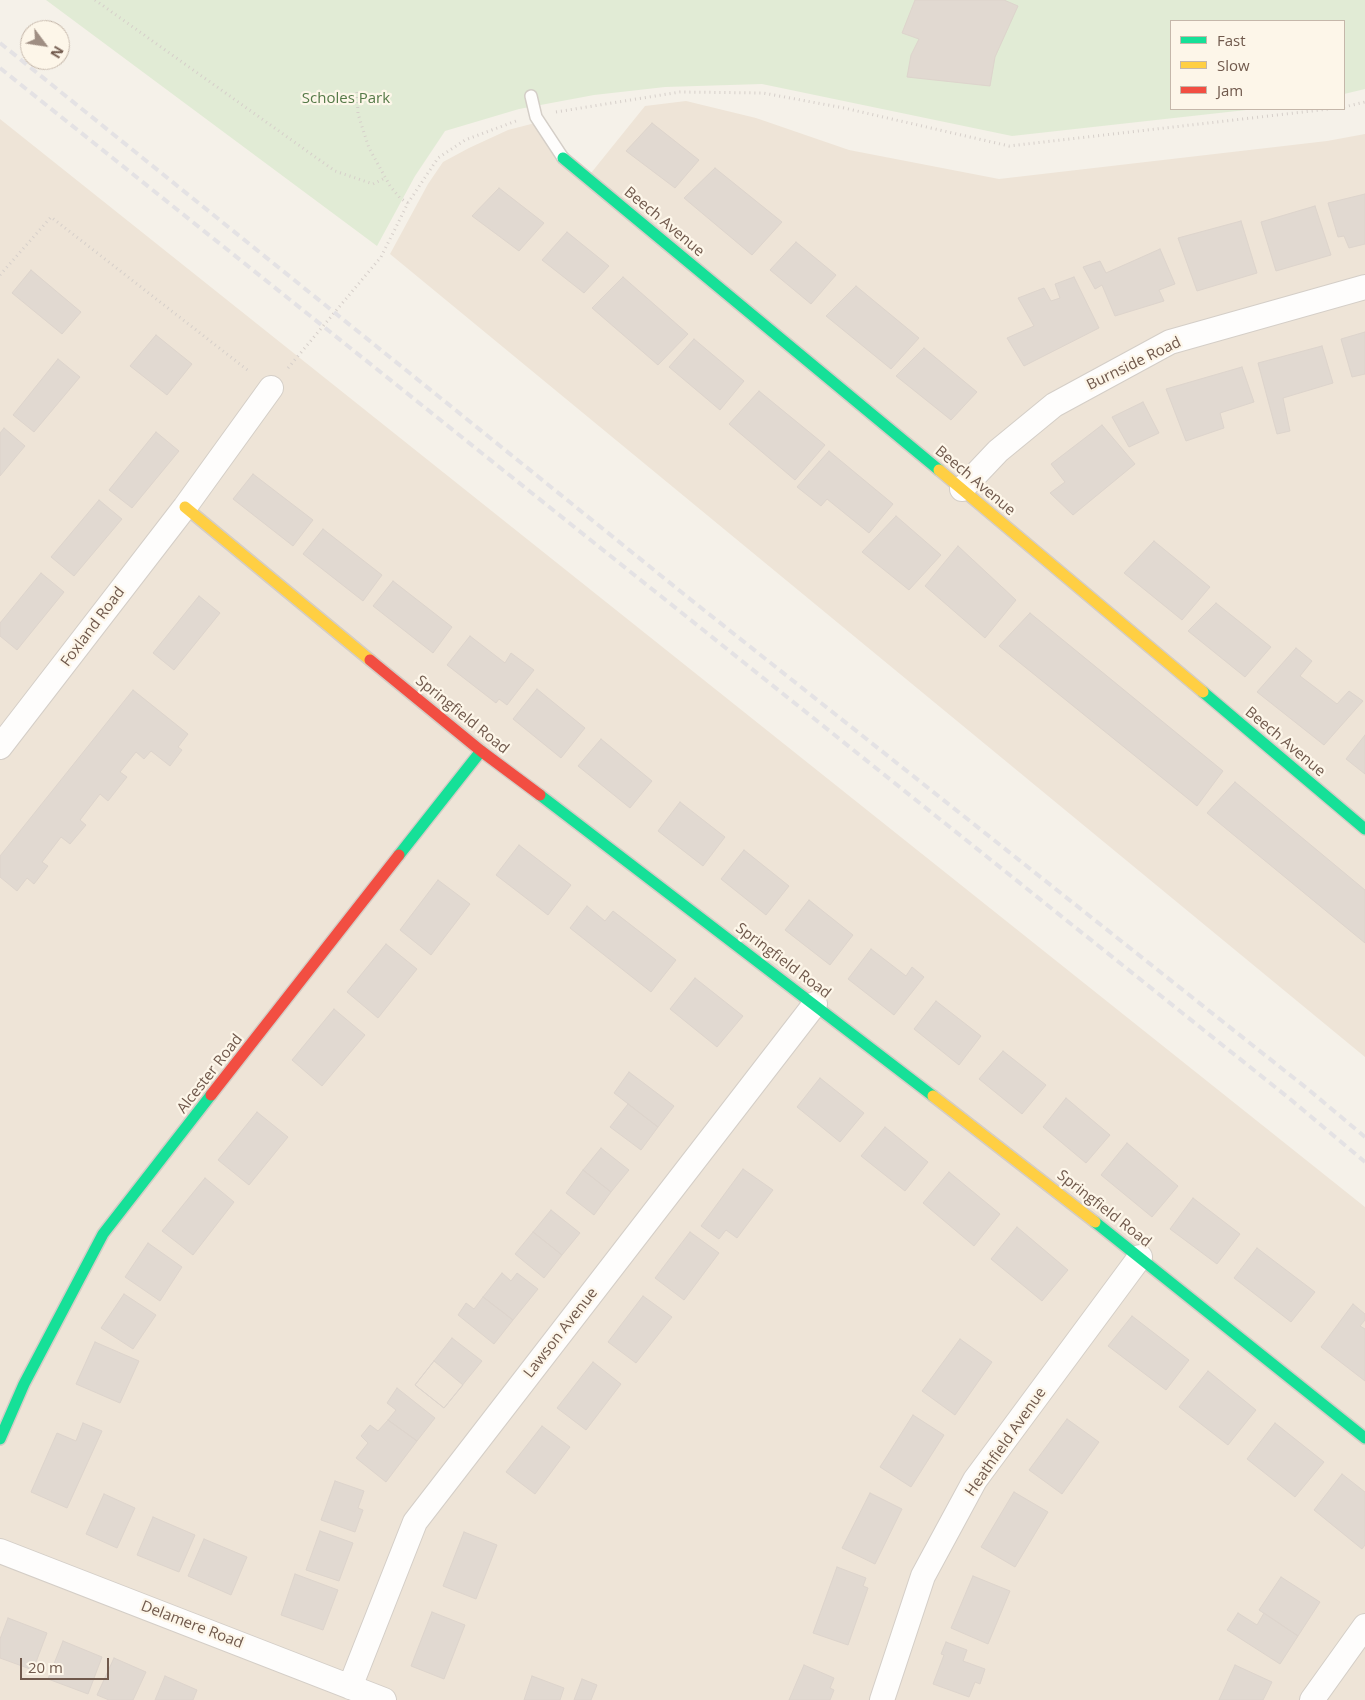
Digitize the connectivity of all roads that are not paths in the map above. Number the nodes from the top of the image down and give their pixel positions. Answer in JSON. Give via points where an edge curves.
{"nodes":[{"id":1,"x":531,"y":96,"type":"dead end"},
{"id":2,"x":563,"y":158,"type":"joint"},
{"id":3,"x":1365,"y":287,"type":"edge"},
{"id":4,"x":271,"y":388,"type":"road end"},
{"id":5,"x":962,"y":489,"type":"junction"},
{"id":6,"x":185,"y":507,"type":"junction"},
{"id":7,"x":4,"y":734,"type":"edge"},
{"id":8,"x":481,"y":751,"type":"junction"},
{"id":9,"x":1365,"y":830,"type":"edge"},
{"id":10,"x":815,"y":1004,"type":"junction"},
{"id":11,"x":1140,"y":1257,"type":"junction"},
{"id":12,"x":1365,"y":1438,"type":"edge"},
{"id":13,"x":0,"y":1439,"type":"edge"},
{"id":14,"x":0,"y":1551,"type":"edge"},
{"id":15,"x":1365,"y":1626,"type":"edge"},
{"id":16,"x":350,"y":1686,"type":"junction"},
{"id":17,"x":384,"y":1700,"type":"edge"},
{"id":18,"x":882,"y":1700,"type":"edge"},
{"id":19,"x":1312,"y":1700,"type":"edge"}],
"edges":[{"from":1,"to":2,"type":"lane","via":[[536,117]]},
{"from":2,"to":5,"type":"street","name":"Beech Avenue"},
{"from":3,"to":5,"type":"street","name":"Burnside Road","via":[[1170,342],[1054,405],[998,451]]},
{"from":4,"to":6,"type":"street","name":"Foxland Road"},
{"from":5,"to":9,"type":"street","name":"Beech Avenue"},
{"from":6,"to":7,"type":"street","name":"Foxland Road"},
{"from":6,"to":8,"type":"street","name":"Springfield Road"},
{"from":8,"to":10,"type":"street","name":"Springfield Road"},
{"from":8,"to":13,"type":"street","name":"Alcester Road","via":[[103,1234],[24,1384]]},
{"from":10,"to":11,"type":"street","name":"Springfield Road"},
{"from":10,"to":16,"type":"street","name":"Lawson Avenue","via":[[415,1522]]},
{"from":11,"to":12,"type":"street","name":"Springfield Road"},
{"from":11,"to":18,"type":"street","name":"Heathfield Avenue","via":[[975,1480],[923,1576]]},
{"from":14,"to":16,"type":"street","name":"Delamere Road"},
{"from":15,"to":19,"type":"street"},
{"from":16,"to":17,"type":"street","name":"Delamere Road"}]}
